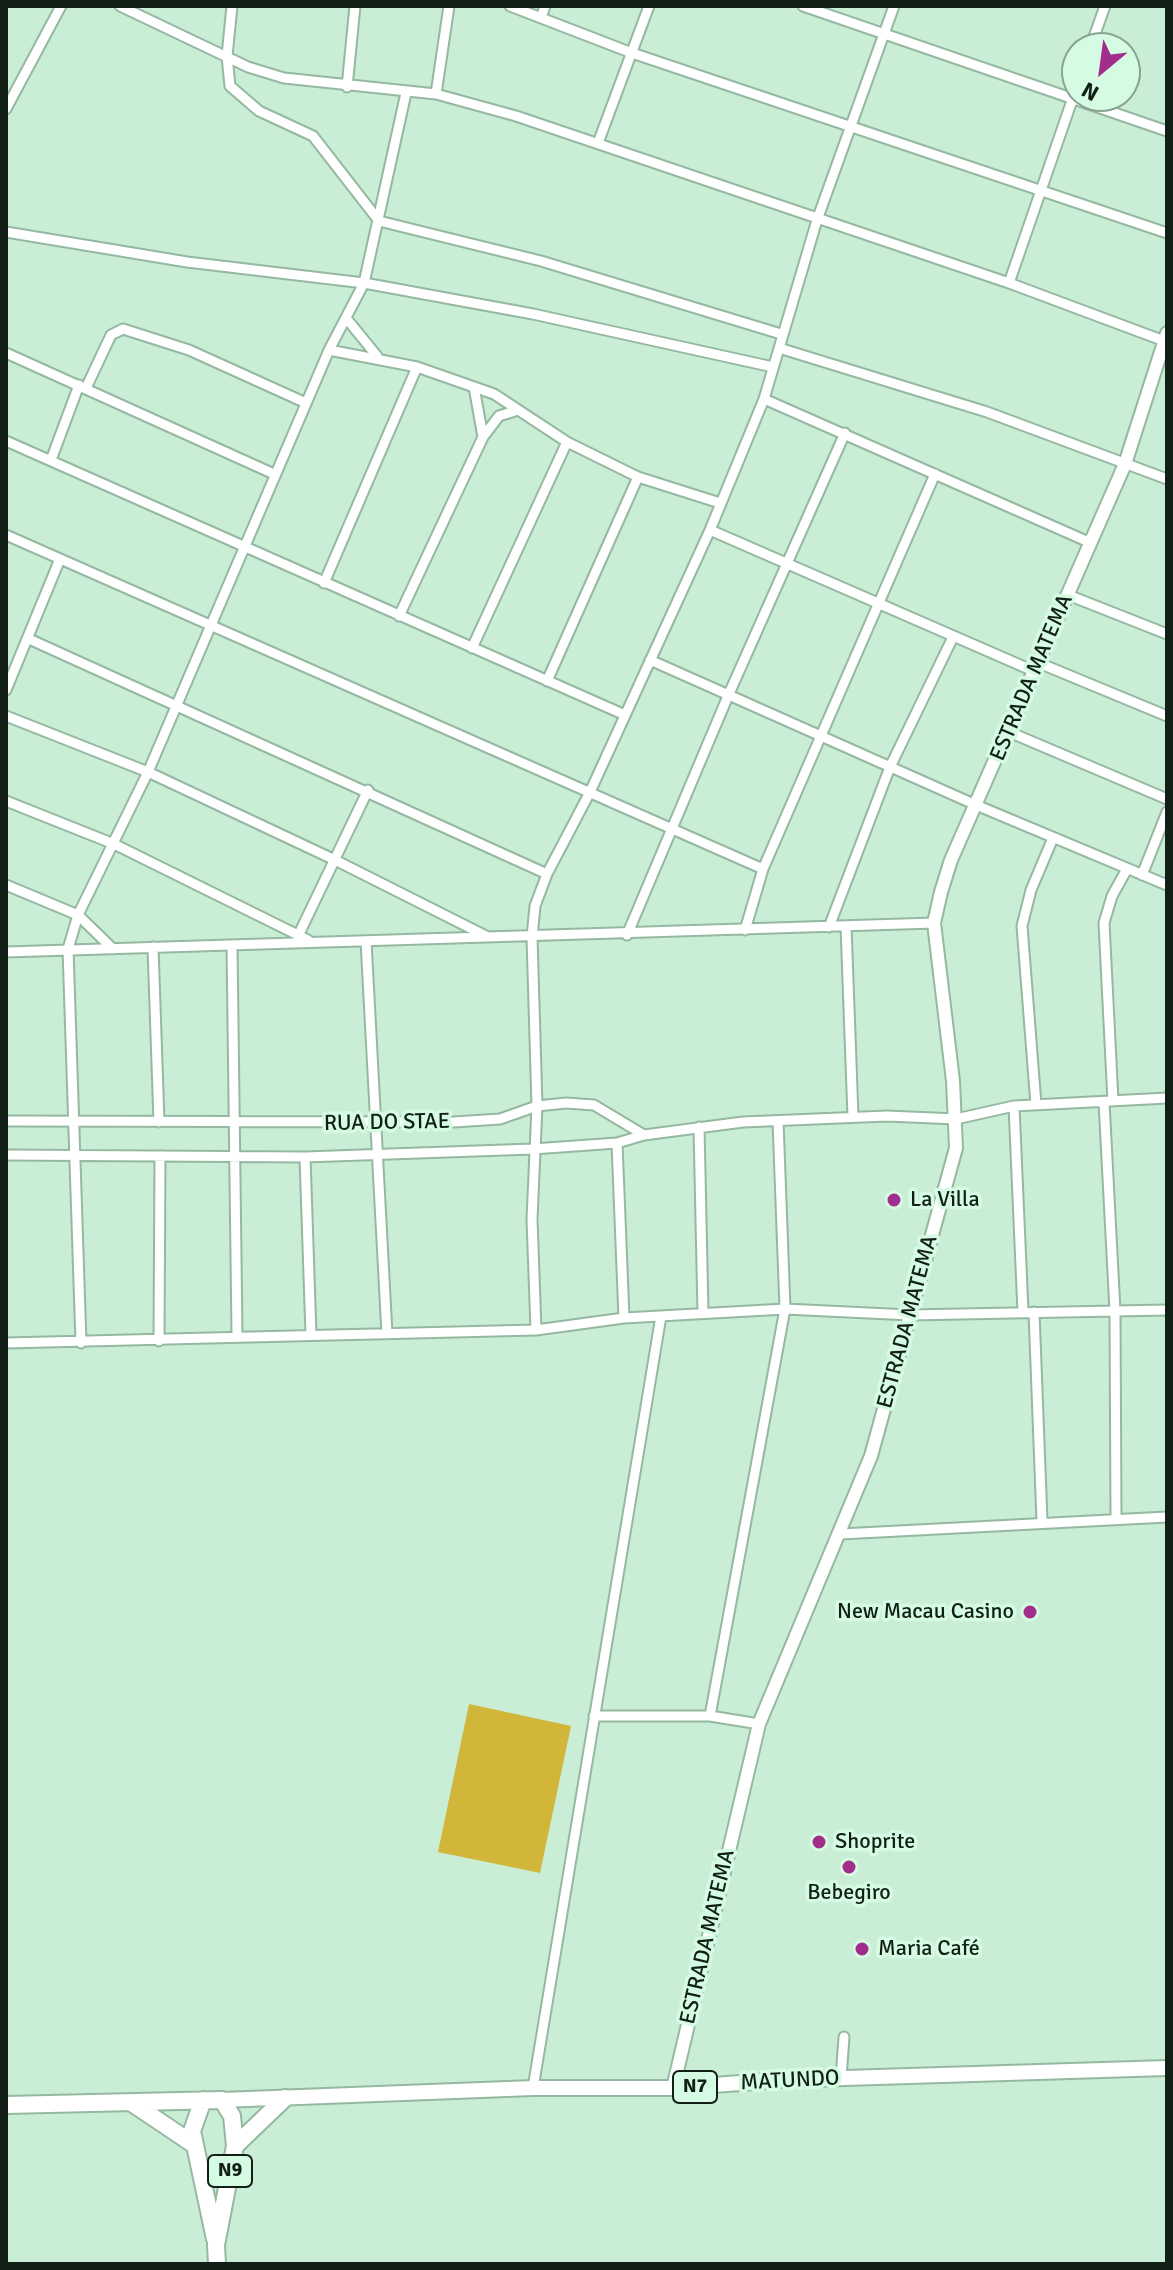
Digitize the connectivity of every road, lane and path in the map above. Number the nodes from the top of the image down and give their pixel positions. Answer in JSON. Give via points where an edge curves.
{"nodes":[{"id":1,"x":61,"y":6,"type":"edge"},
{"id":2,"x":120,"y":6,"type":"edge"},
{"id":3,"x":232,"y":6,"type":"edge"},
{"id":4,"x":355,"y":6,"type":"edge"},
{"id":5,"x":449,"y":6,"type":"edge"},
{"id":6,"x":510,"y":6,"type":"edge"},
{"id":7,"x":545,"y":6,"type":"edge"},
{"id":8,"x":649,"y":6,"type":"edge"},
{"id":9,"x":803,"y":6,"type":"edge"},
{"id":10,"x":894,"y":6,"type":"edge"},
{"id":11,"x":1105,"y":6,"type":"edge"},
{"id":12,"x":541,"y":18,"type":"junction"},
{"id":13,"x":886,"y":32,"type":"junction"},
{"id":14,"x":1096,"y":32,"type":"edge"},
{"id":15,"x":632,"y":53,"type":"junction"},
{"id":16,"x":227,"y":56,"type":"junction"},
{"id":17,"x":347,"y":87,"type":"junction"},
{"id":18,"x":406,"y":93,"type":"junction"},
{"id":19,"x":1061,"y":93,"type":"edge"},
{"id":20,"x":436,"y":94,"type":"junction"},
{"id":21,"x":6,"y":109,"type":"edge"},
{"id":22,"x":1068,"y":112,"type":"edge"},
{"id":23,"x":1114,"y":112,"type":"edge"},
{"id":24,"x":850,"y":126,"type":"junction"},
{"id":25,"x":1167,"y":131,"type":"edge"},
{"id":26,"x":598,"y":143,"type":"junction"},
{"id":27,"x":1042,"y":190,"type":"junction"},
{"id":28,"x":817,"y":220,"type":"junction"},
{"id":29,"x":379,"y":221,"type":"junction"},
{"id":30,"x":6,"y":232,"type":"edge"},
{"id":31,"x":1167,"y":233,"type":"edge"},
{"id":32,"x":364,"y":283,"type":"junction"},
{"id":33,"x":1009,"y":283,"type":"junction"},
{"id":34,"x":346,"y":318,"type":"junction"},
{"id":35,"x":781,"y":334,"type":"junction"},
{"id":36,"x":1165,"y":339,"type":"edge"},
{"id":37,"x":779,"y":348,"type":"junction"},
{"id":38,"x":329,"y":350,"type":"junction"},
{"id":39,"x":6,"y":353,"type":"edge"},
{"id":40,"x":377,"y":356,"type":"junction"},
{"id":41,"x":417,"y":367,"type":"junction"},
{"id":42,"x":773,"y":367,"type":"junction"},
{"id":43,"x":82,"y":387,"type":"junction"},
{"id":44,"x":474,"y":387,"type":"junction"},
{"id":45,"x":764,"y":399,"type":"junction"},
{"id":46,"x":306,"y":403,"type":"junction"},
{"id":47,"x":515,"y":411,"type":"junction"},
{"id":48,"x":845,"y":433,"type":"junction"},
{"id":49,"x":483,"y":437,"type":"junction"},
{"id":50,"x":6,"y":441,"type":"edge"},
{"id":51,"x":567,"y":442,"type":"junction"},
{"id":52,"x":51,"y":460,"type":"junction"},
{"id":53,"x":1125,"y":464,"type":"junction"},
{"id":54,"x":274,"y":474,"type":"junction"},
{"id":55,"x":935,"y":474,"type":"junction"},
{"id":56,"x":638,"y":477,"type":"junction"},
{"id":57,"x":1167,"y":479,"type":"edge"},
{"id":58,"x":720,"y":503,"type":"junction"},
{"id":59,"x":710,"y":530,"type":"junction"},
{"id":60,"x":6,"y":535,"type":"edge"},
{"id":61,"x":1091,"y":543,"type":"junction"},
{"id":62,"x":244,"y":546,"type":"junction"},
{"id":63,"x":60,"y":559,"type":"junction"},
{"id":64,"x":785,"y":564,"type":"junction"},
{"id":65,"x":324,"y":583,"type":"junction"},
{"id":66,"x":1068,"y":595,"type":"junction"},
{"id":67,"x":879,"y":604,"type":"junction"},
{"id":68,"x":399,"y":616,"type":"junction"},
{"id":69,"x":210,"y":625,"type":"junction"},
{"id":70,"x":1167,"y":634,"type":"edge"},
{"id":71,"x":953,"y":637,"type":"junction"},
{"id":72,"x":29,"y":639,"type":"junction"},
{"id":73,"x":472,"y":648,"type":"junction"},
{"id":74,"x":650,"y":660,"type":"junction"},
{"id":75,"x":1038,"y":667,"type":"junction"},
{"id":76,"x":547,"y":681,"type":"junction"},
{"id":77,"x":6,"y":690,"type":"edge"},
{"id":78,"x":728,"y":696,"type":"junction"},
{"id":79,"x":176,"y":705,"type":"junction"},
{"id":80,"x":625,"y":715,"type":"junction"},
{"id":81,"x":6,"y":716,"type":"edge"},
{"id":82,"x":1167,"y":716,"type":"edge"},
{"id":83,"x":1009,"y":732,"type":"junction"},
{"id":84,"x":821,"y":737,"type":"junction"},
{"id":85,"x":890,"y":767,"type":"junction"},
{"id":86,"x":148,"y":772,"type":"junction"},
{"id":87,"x":368,"y":790,"type":"junction"},
{"id":88,"x":590,"y":792,"type":"junction"},
{"id":89,"x":1167,"y":799,"type":"edge"},
{"id":90,"x":6,"y":801,"type":"edge"},
{"id":91,"x":976,"y":805,"type":"junction"},
{"id":92,"x":1167,"y":812,"type":"edge"},
{"id":93,"x":671,"y":828,"type":"junction"},
{"id":94,"x":1053,"y":838,"type":"junction"},
{"id":95,"x":114,"y":844,"type":"junction"},
{"id":96,"x":335,"y":860,"type":"junction"},
{"id":97,"x":763,"y":869,"type":"junction"},
{"id":98,"x":1127,"y":869,"type":"junction"},
{"id":99,"x":547,"y":874,"type":"junction"},
{"id":100,"x":1142,"y":875,"type":"junction"},
{"id":101,"x":6,"y":885,"type":"edge"},
{"id":102,"x":1167,"y":885,"type":"edge"},
{"id":103,"x":78,"y":915,"type":"junction"},
{"id":104,"x":934,"y":923,"type":"junction"},
{"id":105,"x":846,"y":926,"type":"junction"},
{"id":106,"x":829,"y":927,"type":"junction"},
{"id":107,"x":745,"y":930,"type":"junction"},
{"id":108,"x":627,"y":935,"type":"junction"},
{"id":109,"x":298,"y":936,"type":"junction"},
{"id":110,"x":532,"y":937,"type":"junction"},
{"id":111,"x":490,"y":938,"type":"junction"},
{"id":112,"x":366,"y":941,"type":"junction"},
{"id":113,"x":312,"y":942,"type":"junction"},
{"id":114,"x":232,"y":945,"type":"junction"},
{"id":115,"x":153,"y":947,"type":"junction"},
{"id":116,"x":68,"y":949,"type":"junction"},
{"id":117,"x":113,"y":949,"type":"junction"},
{"id":118,"x":6,"y":952,"type":"edge"},
{"id":119,"x":1167,"y":1098,"type":"edge"},
{"id":120,"x":1109,"y":1102,"type":"junction"},
{"id":121,"x":1036,"y":1105,"type":"junction"},
{"id":122,"x":537,"y":1106,"type":"junction"},
{"id":123,"x":1014,"y":1106,"type":"junction"},
{"id":124,"x":853,"y":1117,"type":"junction"},
{"id":125,"x":956,"y":1119,"type":"junction"},
{"id":126,"x":6,"y":1121,"type":"edge"},
{"id":127,"x":71,"y":1121,"type":"junction"},
{"id":128,"x":778,"y":1121,"type":"junction"},
{"id":129,"x":159,"y":1122,"type":"junction"},
{"id":130,"x":235,"y":1124,"type":"junction"},
{"id":131,"x":377,"y":1124,"type":"junction"},
{"id":132,"x":699,"y":1127,"type":"junction"},
{"id":133,"x":644,"y":1135,"type":"junction"},
{"id":134,"x":617,"y":1143,"type":"junction"},
{"id":135,"x":533,"y":1149,"type":"junction"},
{"id":136,"x":6,"y":1155,"type":"edge"},
{"id":137,"x":74,"y":1155,"type":"junction"},
{"id":138,"x":379,"y":1155,"type":"junction"},
{"id":139,"x":160,"y":1156,"type":"junction"},
{"id":140,"x":235,"y":1157,"type":"junction"},
{"id":141,"x":305,"y":1157,"type":"junction"},
{"id":142,"x":785,"y":1309,"type":"junction"},
{"id":143,"x":1167,"y":1310,"type":"edge"},
{"id":144,"x":1115,"y":1311,"type":"junction"},
{"id":145,"x":1023,"y":1312,"type":"junction"},
{"id":146,"x":1034,"y":1312,"type":"junction"},
{"id":147,"x":703,"y":1313,"type":"junction"},
{"id":148,"x":910,"y":1315,"type":"junction"},
{"id":149,"x":661,"y":1316,"type":"junction"},
{"id":150,"x":624,"y":1318,"type":"junction"},
{"id":151,"x":536,"y":1330,"type":"junction"},
{"id":152,"x":387,"y":1334,"type":"junction"},
{"id":153,"x":237,"y":1335,"type":"junction"},
{"id":154,"x":311,"y":1335,"type":"junction"},
{"id":155,"x":159,"y":1341,"type":"junction"},
{"id":156,"x":6,"y":1343,"type":"edge"},
{"id":157,"x":81,"y":1343,"type":"junction"},
{"id":158,"x":1167,"y":1517,"type":"edge"},
{"id":159,"x":1116,"y":1518,"type":"junction"},
{"id":160,"x":1042,"y":1521,"type":"junction"},
{"id":161,"x":841,"y":1534,"type":"junction"},
{"id":162,"x":594,"y":1716,"type":"junction"},
{"id":163,"x":710,"y":1716,"type":"junction"},
{"id":164,"x":759,"y":1724,"type":"junction"},
{"id":165,"x":844,"y":2037,"type":"dead end"},
{"id":166,"x":1167,"y":2068,"type":"edge"},
{"id":167,"x":841,"y":2078,"type":"junction"},
{"id":168,"x":533,"y":2088,"type":"junction"},
{"id":169,"x":673,"y":2088,"type":"junction"},
{"id":170,"x":285,"y":2098,"type":"junction"},
{"id":171,"x":203,"y":2100,"type":"junction"},
{"id":172,"x":222,"y":2100,"type":"junction"},
{"id":173,"x":131,"y":2102,"type":"junction"},
{"id":174,"x":6,"y":2105,"type":"edge"},
{"id":175,"x":193,"y":2144,"type":"junction"},
{"id":176,"x":235,"y":2146,"type":"junction"},
{"id":177,"x":216,"y":2245,"type":"junction"},
{"id":178,"x":217,"y":2264,"type":"edge"}],
"edges":[{"from":1,"to":21,"type":"street"},
{"from":2,"to":16,"type":"street"},
{"from":3,"to":16,"type":"street"},
{"from":4,"to":17,"type":"street"},
{"from":5,"to":20,"type":"street"},
{"from":6,"to":12,"type":"street"},
{"from":7,"to":12,"type":"street"},
{"from":8,"to":15,"type":"street"},
{"from":9,"to":13,"type":"street"},
{"from":10,"to":13,"type":"street"},
{"from":11,"to":14,"type":"street"},
{"from":12,"to":15,"type":"street"},
{"from":13,"to":19,"type":"street"},
{"from":13,"to":24,"type":"street"},
{"from":15,"to":24,"type":"street"},
{"from":15,"to":26,"type":"street"},
{"from":16,"to":17,"type":"street","via":[[284,78]]},
{"from":16,"to":29,"type":"street","via":[[230,86],[241,98],[313,136]]},
{"from":17,"to":18,"type":"street"},
{"from":18,"to":20,"type":"street"},
{"from":18,"to":29,"type":"street"},
{"from":20,"to":26,"type":"street"},
{"from":22,"to":27,"type":"street"},
{"from":23,"to":25,"type":"street"},
{"from":24,"to":27,"type":"street"},
{"from":24,"to":28,"type":"street"},
{"from":26,"to":28,"type":"street"},
{"from":27,"to":31,"type":"street"},
{"from":27,"to":33,"type":"street"},
{"from":28,"to":33,"type":"street"},
{"from":28,"to":35,"type":"street"},
{"from":29,"to":32,"type":"street"},
{"from":29,"to":35,"type":"street","via":[[541,261]]},
{"from":30,"to":32,"type":"street","via":[[187,262]]},
{"from":32,"to":34,"type":"street"},
{"from":32,"to":42,"type":"street"},
{"from":33,"to":36,"type":"street"},
{"from":34,"to":38,"type":"street"},
{"from":34,"to":40,"type":"street"},
{"from":35,"to":37,"type":"street"},
{"from":36,"to":53,"type":"street","name":"ESTRADA MATEMA"},
{"from":37,"to":42,"type":"street"},
{"from":37,"to":53,"type":"street","via":[[987,412]]},
{"from":38,"to":40,"type":"street"},
{"from":38,"to":46,"type":"street"},
{"from":39,"to":43,"type":"street"},
{"from":40,"to":41,"type":"street"},
{"from":41,"to":44,"type":"street"},
{"from":41,"to":65,"type":"street"},
{"from":42,"to":45,"type":"street"},
{"from":43,"to":46,"type":"street","via":[[111,335],[123,329],[189,350]]},
{"from":43,"to":52,"type":"street"},
{"from":43,"to":54,"type":"street"},
{"from":44,"to":47,"type":"street","via":[[494,394]]},
{"from":44,"to":49,"type":"street"},
{"from":45,"to":48,"type":"street"},
{"from":45,"to":58,"type":"street"},
{"from":46,"to":54,"type":"street"},
{"from":47,"to":49,"type":"street","via":[[499,416]]},
{"from":47,"to":51,"type":"street"},
{"from":48,"to":55,"type":"street"},
{"from":48,"to":64,"type":"street"},
{"from":49,"to":68,"type":"street"},
{"from":50,"to":52,"type":"street"},
{"from":51,"to":56,"type":"street"},
{"from":51,"to":73,"type":"street"},
{"from":52,"to":62,"type":"street"},
{"from":53,"to":57,"type":"street"},
{"from":53,"to":61,"type":"street","name":"ESTRADA MATEMA"},
{"from":54,"to":62,"type":"street"},
{"from":55,"to":61,"type":"street"},
{"from":55,"to":67,"type":"street"},
{"from":56,"to":58,"type":"street"},
{"from":56,"to":76,"type":"street"},
{"from":58,"to":59,"type":"street"},
{"from":59,"to":64,"type":"street"},
{"from":59,"to":74,"type":"street"},
{"from":60,"to":63,"type":"street"},
{"from":61,"to":66,"type":"street","name":"ESTRADA MATEMA"},
{"from":62,"to":65,"type":"street"},
{"from":62,"to":69,"type":"street"},
{"from":63,"to":69,"type":"street"},
{"from":63,"to":72,"type":"street"},
{"from":64,"to":67,"type":"street"},
{"from":64,"to":78,"type":"street"},
{"from":65,"to":68,"type":"street"},
{"from":66,"to":70,"type":"street"},
{"from":66,"to":75,"type":"street","name":"ESTRADA MATEMA"},
{"from":67,"to":71,"type":"street"},
{"from":67,"to":84,"type":"street"},
{"from":68,"to":73,"type":"street"},
{"from":69,"to":79,"type":"street"},
{"from":69,"to":88,"type":"street"},
{"from":71,"to":75,"type":"street"},
{"from":71,"to":85,"type":"street"},
{"from":72,"to":77,"type":"street"},
{"from":72,"to":79,"type":"street"},
{"from":73,"to":76,"type":"street"},
{"from":74,"to":78,"type":"street"},
{"from":74,"to":80,"type":"street"},
{"from":75,"to":82,"type":"street"},
{"from":75,"to":83,"type":"street","name":"ESTRADA MATEMA"},
{"from":76,"to":80,"type":"street"},
{"from":78,"to":84,"type":"street"},
{"from":78,"to":93,"type":"street"},
{"from":79,"to":86,"type":"street"},
{"from":79,"to":87,"type":"street"},
{"from":80,"to":88,"type":"street"},
{"from":81,"to":86,"type":"street"},
{"from":83,"to":89,"type":"street"},
{"from":83,"to":91,"type":"street","name":"ESTRADA MATEMA"},
{"from":84,"to":85,"type":"street"},
{"from":84,"to":97,"type":"street"},
{"from":85,"to":91,"type":"street"},
{"from":85,"to":106,"type":"street"},
{"from":86,"to":95,"type":"street"},
{"from":86,"to":96,"type":"street"},
{"from":87,"to":96,"type":"street"},
{"from":87,"to":99,"type":"street"},
{"from":88,"to":93,"type":"street"},
{"from":88,"to":99,"type":"street"},
{"from":90,"to":95,"type":"street"},
{"from":91,"to":94,"type":"street"},
{"from":91,"to":104,"type":"street","name":"ESTRADA MATEMA","via":[[951,860]]},
{"from":92,"to":100,"type":"street"},
{"from":93,"to":97,"type":"street"},
{"from":93,"to":108,"type":"street"},
{"from":94,"to":98,"type":"street"},
{"from":94,"to":121,"type":"street","via":[[1022,926]]},
{"from":95,"to":103,"type":"street"},
{"from":95,"to":109,"type":"street"},
{"from":96,"to":109,"type":"street"},
{"from":96,"to":111,"type":"street"},
{"from":97,"to":107,"type":"street"},
{"from":98,"to":100,"type":"street"},
{"from":98,"to":120,"type":"street","via":[[1104,923]]},
{"from":99,"to":110,"type":"street","via":[[535,906]]},
{"from":100,"to":102,"type":"street"},
{"from":101,"to":103,"type":"street"},
{"from":103,"to":116,"type":"street"},
{"from":103,"to":117,"type":"street"},
{"from":104,"to":105,"type":"street"},
{"from":104,"to":125,"type":"street","name":"ESTRADA MATEMA"},
{"from":105,"to":106,"type":"street"},
{"from":105,"to":124,"type":"street"},
{"from":106,"to":107,"type":"street"},
{"from":107,"to":108,"type":"street"},
{"from":108,"to":110,"type":"street"},
{"from":109,"to":113,"type":"street"},
{"from":110,"to":111,"type":"street"},
{"from":110,"to":122,"type":"street"},
{"from":111,"to":112,"type":"street"},
{"from":112,"to":113,"type":"street"},
{"from":112,"to":131,"type":"street"},
{"from":113,"to":114,"type":"street"},
{"from":114,"to":115,"type":"street"},
{"from":114,"to":130,"type":"street"},
{"from":115,"to":117,"type":"street"},
{"from":115,"to":129,"type":"street"},
{"from":116,"to":117,"type":"street"},
{"from":116,"to":118,"type":"street"},
{"from":116,"to":127,"type":"street"},
{"from":119,"to":120,"type":"street"},
{"from":120,"to":121,"type":"street"},
{"from":120,"to":144,"type":"street"},
{"from":121,"to":123,"type":"street"},
{"from":122,"to":131,"type":"street","name":"RUA DO STAE","via":[[500,1119]]},
{"from":122,"to":133,"type":"street","name":"RUA DO STAE","via":[[594,1105]]},
{"from":122,"to":135,"type":"street"},
{"from":123,"to":125,"type":"street"},
{"from":123,"to":145,"type":"street"},
{"from":124,"to":125,"type":"street"},
{"from":124,"to":128,"type":"street"},
{"from":125,"to":148,"type":"street","name":"ESTRADA MATEMA","via":[[956,1148]]},
{"from":126,"to":127,"type":"street","name":"RUA DO STAE"},
{"from":127,"to":129,"type":"street","name":"RUA DO STAE"},
{"from":127,"to":137,"type":"street"},
{"from":128,"to":132,"type":"street"},
{"from":128,"to":142,"type":"street"},
{"from":129,"to":130,"type":"street","name":"RUA DO STAE"},
{"from":130,"to":131,"type":"street","name":"RUA DO STAE"},
{"from":130,"to":140,"type":"street"},
{"from":131,"to":138,"type":"street"},
{"from":132,"to":133,"type":"street"},
{"from":132,"to":147,"type":"street"},
{"from":133,"to":134,"type":"street"},
{"from":134,"to":135,"type":"street"},
{"from":134,"to":150,"type":"street"},
{"from":135,"to":138,"type":"street"},
{"from":135,"to":151,"type":"street"},
{"from":136,"to":137,"type":"street"},
{"from":137,"to":139,"type":"street"},
{"from":137,"to":157,"type":"street"},
{"from":138,"to":141,"type":"street"},
{"from":138,"to":152,"type":"street"},
{"from":139,"to":140,"type":"street"},
{"from":139,"to":155,"type":"street"},
{"from":140,"to":141,"type":"street"},
{"from":140,"to":153,"type":"street"},
{"from":141,"to":154,"type":"street"},
{"from":142,"to":147,"type":"street"},
{"from":142,"to":148,"type":"street"},
{"from":142,"to":163,"type":"street"},
{"from":143,"to":144,"type":"street"},
{"from":144,"to":146,"type":"street"},
{"from":144,"to":159,"type":"street"},
{"from":145,"to":146,"type":"street"},
{"from":145,"to":148,"type":"street"},
{"from":146,"to":160,"type":"street"},
{"from":147,"to":149,"type":"street"},
{"from":148,"to":161,"type":"street","name":"ESTRADA MATEMA","via":[[871,1456]]},
{"from":149,"to":150,"type":"street"},
{"from":149,"to":162,"type":"street"},
{"from":150,"to":151,"type":"street"},
{"from":151,"to":152,"type":"street"},
{"from":152,"to":154,"type":"street"},
{"from":153,"to":154,"type":"street"},
{"from":153,"to":155,"type":"street"},
{"from":155,"to":157,"type":"street"},
{"from":156,"to":157,"type":"street"},
{"from":158,"to":159,"type":"street"},
{"from":159,"to":160,"type":"street"},
{"from":160,"to":161,"type":"street"},
{"from":161,"to":164,"type":"street","name":"ESTRADA MATEMA"},
{"from":162,"to":163,"type":"street"},
{"from":162,"to":168,"type":"street"},
{"from":163,"to":164,"type":"street"},
{"from":164,"to":169,"type":"street","name":"ESTRADA MATEMA"},
{"from":165,"to":167,"type":"street"},
{"from":166,"to":167,"type":"main road","name":"MATUNDO","number":"N7"},
{"from":167,"to":169,"type":"main road","name":"MATUNDO","number":"N7"},
{"from":168,"to":169,"type":"main road","name":"MATUNDO","number":"N7"},
{"from":168,"to":170,"type":"main road","name":"MATUNDO","number":"N7"},
{"from":170,"to":172,"type":"main road","name":"MATUNDO","number":"N7"},
{"from":170,"to":176,"type":"highway"},
{"from":171,"to":172,"type":"highway","number":"N7"},
{"from":171,"to":173,"type":"highway","number":"N7"},
{"from":171,"to":175,"type":"highway","number":"N9","via":[[194,2120]]},
{"from":172,"to":176,"type":"highway","number":"N9","via":[[232,2116]]},
{"from":173,"to":174,"type":"highway","number":"N7"},
{"from":173,"to":175,"type":"highway"},
{"from":175,"to":177,"type":"highway","number":"N9"},
{"from":176,"to":177,"type":"highway","number":"N9"},
{"from":177,"to":178,"type":"highway","number":"N9"}]}
